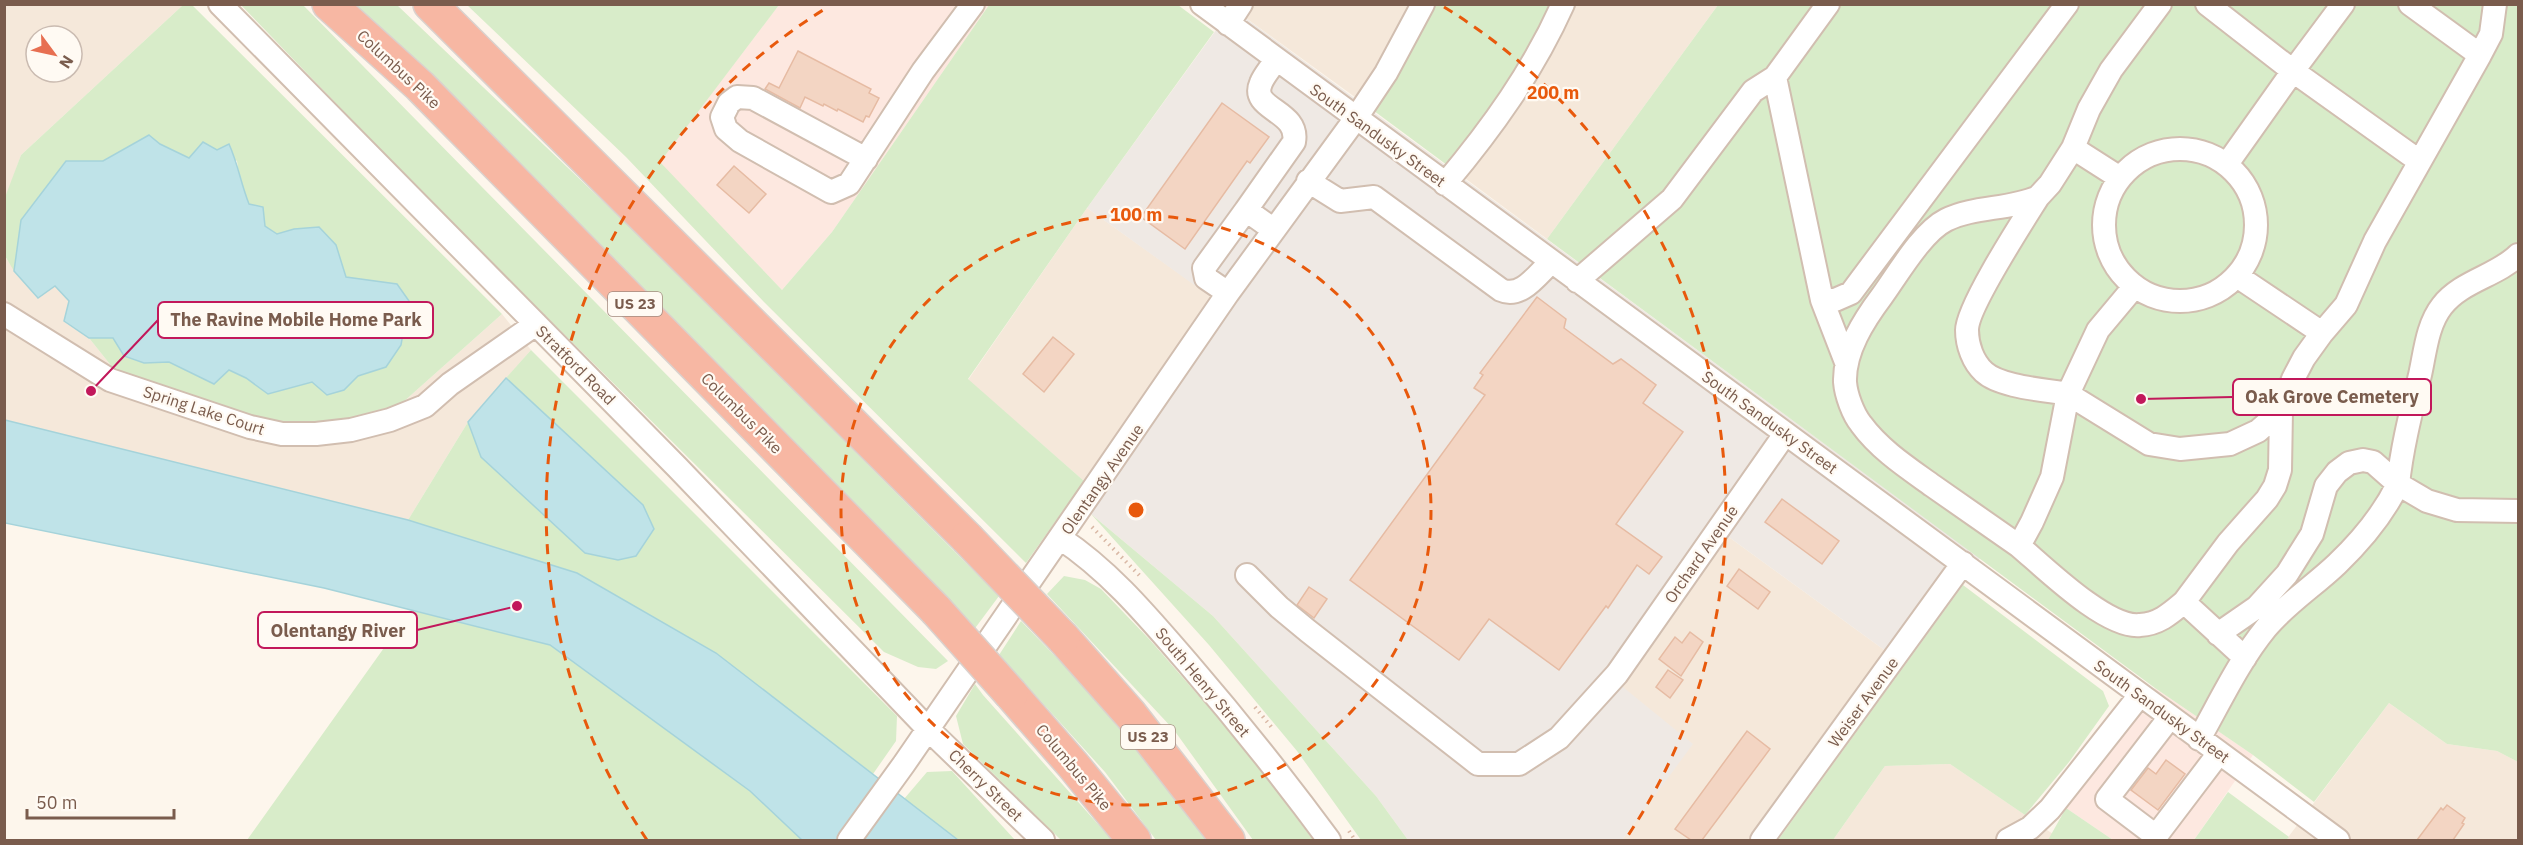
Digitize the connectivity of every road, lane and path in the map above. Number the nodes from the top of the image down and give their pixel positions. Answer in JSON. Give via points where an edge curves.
{"nodes":[{"id":1,"x":220,"y":4,"type":"edge"},
{"id":2,"x":329,"y":4,"type":"edge"},
{"id":3,"x":430,"y":4,"type":"edge"},
{"id":4,"x":973,"y":4,"type":"edge"},
{"id":5,"x":1202,"y":4,"type":"edge"},
{"id":6,"x":1241,"y":4,"type":"edge"},
{"id":7,"x":1423,"y":4,"type":"edge"},
{"id":8,"x":1563,"y":4,"type":"edge"},
{"id":9,"x":1828,"y":4,"type":"edge"},
{"id":10,"x":2067,"y":4,"type":"edge"},
{"id":11,"x":2160,"y":4,"type":"edge"},
{"id":12,"x":2207,"y":4,"type":"edge"},
{"id":13,"x":2343,"y":4,"type":"edge"},
{"id":14,"x":2410,"y":4,"type":"edge"},
{"id":15,"x":2495,"y":4,"type":"edge"},
{"id":16,"x":1228,"y":24,"type":"junction"},
{"id":17,"x":2480,"y":56,"type":"junction"},
{"id":18,"x":1276,"y":59,"type":"junction"},
{"id":19,"x":2293,"y":71,"type":"junction"},
{"id":20,"x":1775,"y":77,"type":"junction"},
{"id":21,"x":1356,"y":118,"type":"junction"},
{"id":22,"x":2073,"y":148,"type":"junction"},
{"id":23,"x":866,"y":159,"type":"junction"},
{"id":24,"x":2419,"y":161,"type":"junction"},
{"id":25,"x":2227,"y":164,"type":"junction"},
{"id":26,"x":2120,"y":178,"type":"junction"},
{"id":27,"x":1308,"y":181,"type":"junction"},
{"id":28,"x":1445,"y":184,"type":"junction"},
{"id":29,"x":2038,"y":197,"type":"junction"},
{"id":30,"x":1246,"y":210,"type":"junction"},
{"id":31,"x":1274,"y":230,"type":"junction"},
{"id":32,"x":2518,"y":255,"type":"edge"},
{"id":33,"x":1551,"y":262,"type":"junction"},
{"id":34,"x":2237,"y":276,"type":"junction"},
{"id":35,"x":1577,"y":281,"type":"junction"},
{"id":36,"x":2134,"y":287,"type":"junction"},
{"id":37,"x":1228,"y":293,"type":"junction"},
{"id":38,"x":1822,"y":300,"type":"junction"},
{"id":39,"x":4,"y":314,"type":"edge"},
{"id":40,"x":536,"y":324,"type":"junction"},
{"id":41,"x":2322,"y":333,"type":"junction"},
{"id":42,"x":1846,"y":362,"type":"junction"},
{"id":43,"x":2068,"y":394,"type":"junction"},
{"id":44,"x":2281,"y":411,"type":"junction"},
{"id":45,"x":1785,"y":434,"type":"junction"},
{"id":46,"x":2398,"y":484,"type":"junction"},
{"id":47,"x":2518,"y":511,"type":"edge"},
{"id":48,"x":1060,"y":538,"type":"junction"},
{"id":49,"x":2019,"y":546,"type":"junction"},
{"id":50,"x":1963,"y":563,"type":"junction"},
{"id":51,"x":1247,"y":574,"type":"dead end"},
{"id":52,"x":2184,"y":602,"type":"junction"},
{"id":53,"x":2218,"y":634,"type":"junction"},
{"id":54,"x":2245,"y":658,"type":"junction"},
{"id":55,"x":2140,"y":695,"type":"junction"},
{"id":56,"x":2170,"y":717,"type":"junction"},
{"id":57,"x":928,"y":729,"type":"junction"},
{"id":58,"x":2199,"y":739,"type":"junction"},
{"id":59,"x":2219,"y":753,"type":"junction"},
{"id":60,"x":849,"y":840,"type":"edge"},
{"id":61,"x":1044,"y":840,"type":"edge"},
{"id":62,"x":1134,"y":840,"type":"edge"},
{"id":63,"x":1228,"y":840,"type":"edge"},
{"id":64,"x":1329,"y":840,"type":"edge"},
{"id":65,"x":1762,"y":840,"type":"edge"},
{"id":66,"x":2008,"y":840,"type":"edge"},
{"id":67,"x":2338,"y":840,"type":"edge"}],
"edges":[{"from":1,"to":40,"type":"street","name":"Stratford Road"},
{"from":2,"to":62,"type":"highway","name":"Columbus Pike","number":"US 23","bridge":true,"via":[[420,86],[936,610]]},
{"from":3,"to":63,"type":"highway","number":"US 23","bridge":true,"via":[[1063,638],[1131,715]]},
{"from":4,"to":23,"type":"street","via":[[923,71]]},
{"from":5,"to":16,"type":"street","name":"South Sandusky Street"},
{"from":6,"to":16,"type":"street"},
{"from":7,"to":21,"type":"street","name":"Olentangy Avenue","via":[[1386,73]]},
{"from":8,"to":28,"type":"street","via":[[1525,78],[1485,136]]},
{"from":9,"to":20,"type":"street"},
{"from":10,"to":38,"type":"street","via":[[1851,292],[1835,300]]},
{"from":11,"to":22,"type":"street","via":[[2111,70]]},
{"from":12,"to":19,"type":"street"},
{"from":13,"to":19,"type":"street"},
{"from":14,"to":17,"type":"street"},
{"from":15,"to":17,"type":"street","via":[[2491,34]]},
{"from":16,"to":18,"type":"street","name":"South Sandusky Street"},
{"from":17,"to":24,"type":"street"},
{"from":18,"to":21,"type":"street","name":"South Sandusky Street"},
{"from":18,"to":30,"type":"street","via":[[1260,84],[1260,95],[1291,123],[1296,131],[1294,142]]},
{"from":19,"to":24,"type":"street"},
{"from":19,"to":25,"type":"street"},
{"from":20,"to":35,"type":"street","via":[[1753,91],[1672,199]]},
{"from":20,"to":38,"type":"street"},
{"from":21,"to":27,"type":"street","name":"Olentangy Avenue"},
{"from":21,"to":28,"type":"street","name":"South Sandusky Street"},
{"from":22,"to":26,"type":"street"},
{"from":22,"to":29,"type":"street"},
{"from":23,"to":23,"type":"street","via":[[849,184],[831,192],[740,141],[726,129],[722,117],[737,97],[753,98]]},
{"from":24,"to":41,"type":"street","via":[[2375,241],[2346,305]]},
{"from":25,"to":26,"type":"street","via":[[2206,153],[2183,148],[2159,151],[2137,161]]},
{"from":25,"to":34,"type":"street","via":[[2244,183],[2254,205],[2253,247]]},
{"from":26,"to":36,"type":"street","via":[[2108,199],[2103,223],[2106,248],[2117,270]]},
{"from":27,"to":31,"type":"street","name":"Olentangy Avenue"},
{"from":27,"to":33,"type":"street","via":[[1340,201],[1374,197],[1509,294],[1519,291]]},
{"from":28,"to":33,"type":"street","name":"South Sandusky Street"},
{"from":29,"to":42,"type":"street","via":[[1965,213],[1945,220],[1928,234],[1877,303]]},
{"from":29,"to":43,"type":"street","via":[[1982,291],[1967,328],[1971,354],[1984,372],[2005,382]]},
{"from":30,"to":31,"type":"street"},
{"from":30,"to":37,"type":"street","via":[[1204,268],[1206,278]]},
{"from":31,"to":37,"type":"street","name":"Olentangy Avenue"},
{"from":32,"to":46,"type":"street","via":[[2454,294],[2442,305],[2432,324],[2402,448]]},
{"from":33,"to":35,"type":"street","name":"South Sandusky Street"},
{"from":34,"to":36,"type":"street","via":[[2220,291],[2177,302],[2154,298]]},
{"from":34,"to":41,"type":"street"},
{"from":35,"to":45,"type":"street","name":"South Sandusky Street"},
{"from":36,"to":43,"type":"street","via":[[2098,330]]},
{"from":37,"to":48,"type":"street","name":"Olentangy Avenue"},
{"from":38,"to":42,"type":"street"},
{"from":39,"to":40,"type":"street","name":"Spring Lake Court","via":[[110,380],[250,427],[293,434],[351,430],[425,406]]},
{"from":40,"to":57,"type":"street","name":"Stratford Road"},
{"from":41,"to":44,"type":"street","via":[[2304,358]]},
{"from":42,"to":49,"type":"street","via":[[1845,384],[1850,402],[1860,423],[1877,442],[1896,460]]},
{"from":43,"to":44,"type":"street","via":[[2149,444],[2180,449],[2230,444],[2258,431]]},
{"from":43,"to":49,"type":"street","via":[[2052,477]]},
{"from":44,"to":52,"type":"street","via":[[2280,470],[2274,486]]},
{"from":45,"to":50,"type":"street","name":"South Sandusky Street"},
{"from":45,"to":51,"type":"street","name":"Orchard Avenue","via":[[1617,674],[1559,738],[1519,764],[1478,764],[1308,631]]},
{"from":46,"to":47,"type":"street","via":[[2427,501],[2457,510]]},
{"from":46,"to":53,"type":"street","via":[[2373,462],[2363,460],[2349,463],[2337,472],[2326,486],[2312,534],[2288,574],[2257,607]]},
{"from":46,"to":54,"type":"street","via":[[2389,503],[2337,564],[2291,602]]},
{"from":48,"to":57,"type":"street","name":"Olentangy Avenue"},
{"from":48,"to":64,"type":"street","name":"South Henry Street","via":[[1116,583],[1169,642],[1232,714]]},
{"from":49,"to":52,"type":"street","via":[[2101,613],[2121,624],[2140,626],[2163,619]]},
{"from":50,"to":55,"type":"street","name":"South Sandusky Street"},
{"from":50,"to":65,"type":"street","name":"Weiser Avenue"},
{"from":52,"to":53,"type":"street"},
{"from":53,"to":54,"type":"street"},
{"from":54,"to":58,"type":"street"},
{"from":55,"to":56,"type":"street","name":"South Sandusky Street"},
{"from":55,"to":66,"type":"street","via":[[2050,809],[2030,828]]},
{"from":56,"to":58,"type":"street","name":"South Sandusky Street"},
{"from":56,"to":59,"type":"street","via":[[2108,799],[2156,836]]},
{"from":57,"to":60,"type":"street","name":"Olentangy Avenue"},
{"from":57,"to":61,"type":"street","name":"Cherry Street"},
{"from":58,"to":59,"type":"street","name":"South Sandusky Street"},
{"from":59,"to":67,"type":"street","name":"South Sandusky Street"}]}
